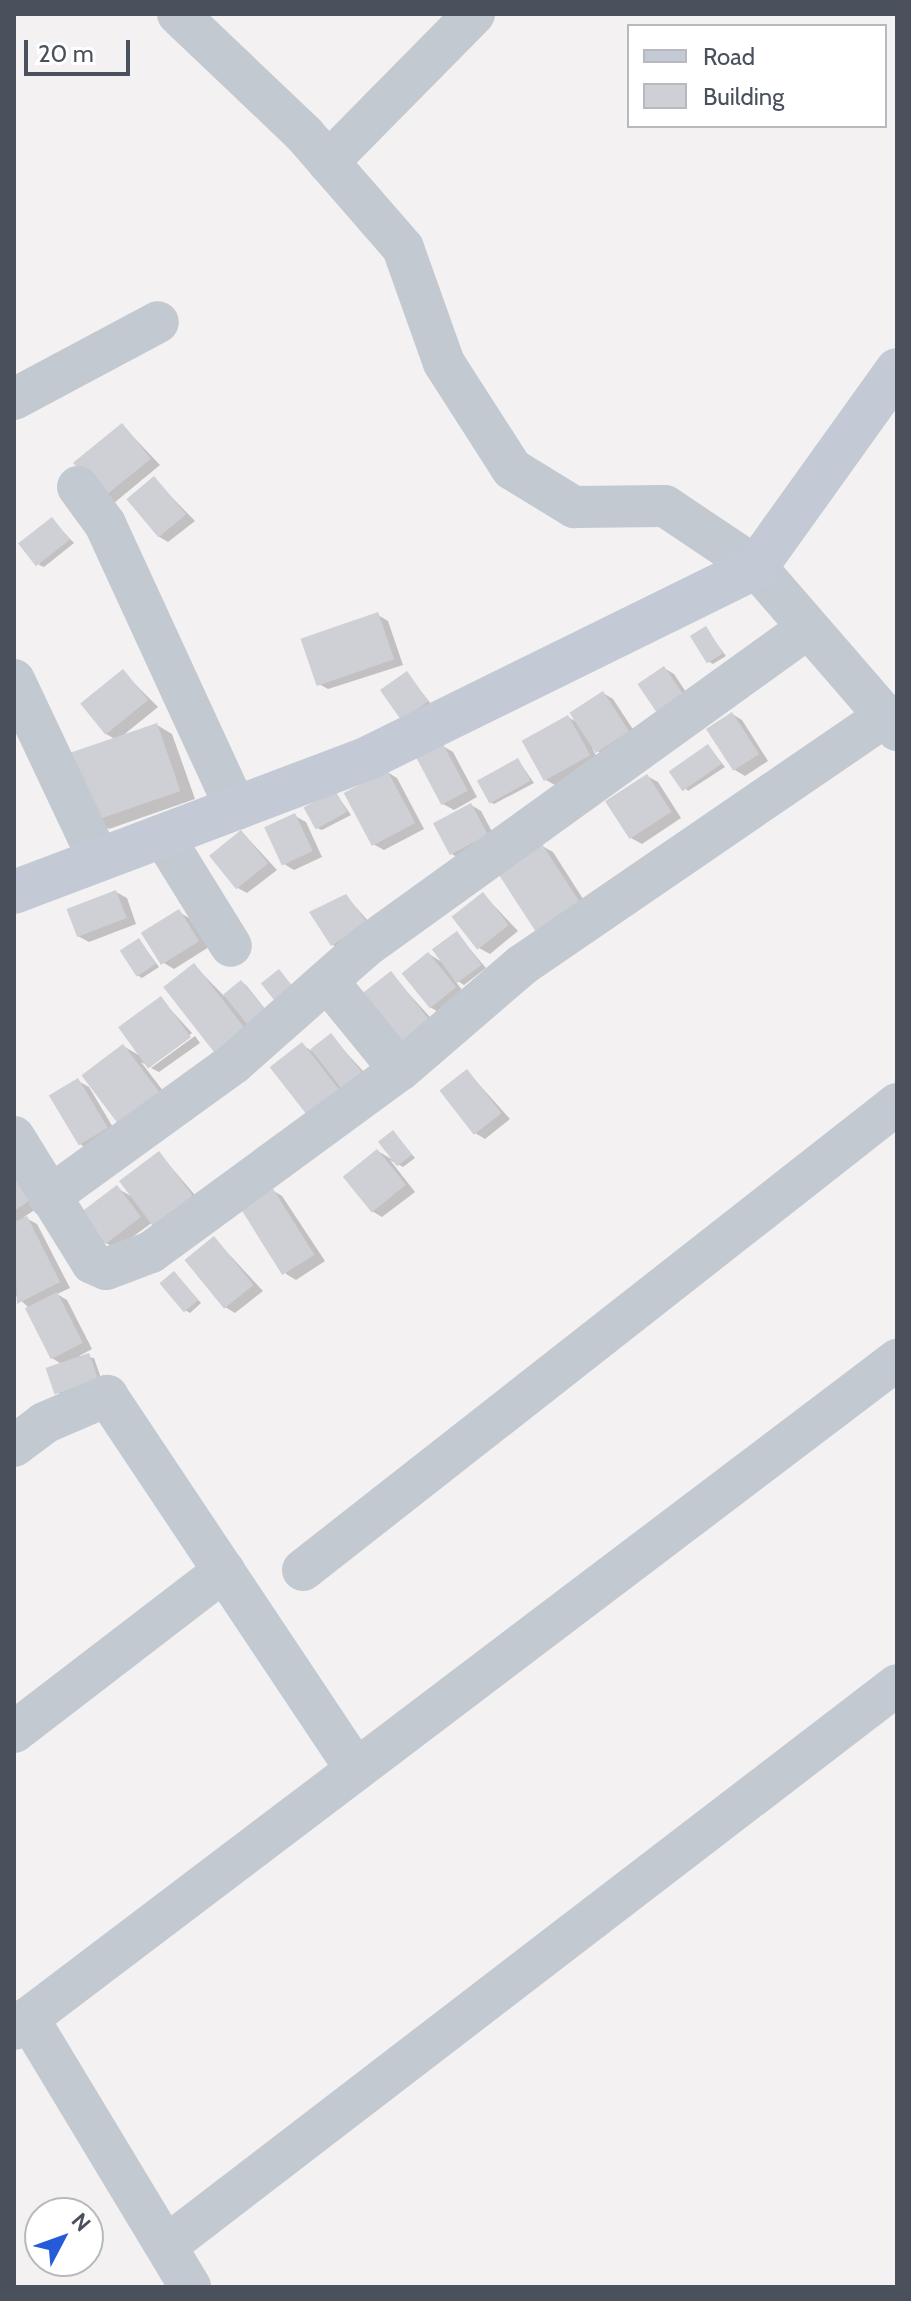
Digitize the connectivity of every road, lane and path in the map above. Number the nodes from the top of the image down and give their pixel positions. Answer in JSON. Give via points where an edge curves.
{"nodes":[{"id":1,"x":178,"y":14,"type":"edge"},
{"id":2,"x":474,"y":14,"type":"edge"},
{"id":3,"x":328,"y":162,"type":"junction"},
{"id":4,"x":158,"y":322,"type":"dead end"},
{"id":5,"x":897,"y":370,"type":"edge"},
{"id":6,"x":14,"y":399,"type":"edge"},
{"id":7,"x":78,"y":487,"type":"dead end"},
{"id":8,"x":756,"y":567,"type":"junction"},
{"id":9,"x":808,"y":628,"type":"junction"},
{"id":10,"x":14,"y":680,"type":"edge"},
{"id":11,"x":891,"y":723,"type":"edge"},
{"id":12,"x":236,"y":809,"type":"junction"},
{"id":13,"x":163,"y":836,"type":"junction"},
{"id":14,"x":99,"y":860,"type":"junction"},
{"id":15,"x":14,"y":892,"type":"edge"},
{"id":16,"x":231,"y":946,"type":"dead end"},
{"id":17,"x":329,"y":983,"type":"junction"},
{"id":18,"x":400,"y":1070,"type":"junction"},
{"id":19,"x":897,"y":1104,"type":"edge"},
{"id":20,"x":14,"y":1137,"type":"edge"},
{"id":21,"x":49,"y":1197,"type":"junction"},
{"id":22,"x":897,"y":1360,"type":"edge"},
{"id":23,"x":14,"y":1446,"type":"edge"},
{"id":24,"x":303,"y":1570,"type":"dead end"},
{"id":25,"x":224,"y":1571,"type":"junction"},
{"id":26,"x":897,"y":1685,"type":"edge"},
{"id":27,"x":14,"y":1732,"type":"edge"},
{"id":28,"x":356,"y":1770,"type":"junction"},
{"id":29,"x":21,"y":2024,"type":"edge"},
{"id":30,"x":166,"y":2246,"type":"junction"},
{"id":31,"x":190,"y":2287,"type":"edge"}],
"edges":[{"from":1,"to":3,"type":"street"},
{"from":2,"to":3,"type":"street"},
{"from":3,"to":8,"type":"street","via":[[403,248],[444,363],[512,469],[574,507],[665,506]]},
{"from":4,"to":6,"type":"street"},
{"from":5,"to":8,"type":"street"},
{"from":7,"to":12,"type":"street","via":[[105,524]]},
{"from":8,"to":9,"type":"street"},
{"from":8,"to":12,"type":"street","via":[[368,758]]},
{"from":9,"to":11,"type":"street"},
{"from":9,"to":17,"type":"street","via":[[365,947]]},
{"from":10,"to":14,"type":"street"},
{"from":11,"to":18,"type":"street","via":[[522,965]]},
{"from":12,"to":13,"type":"street"},
{"from":13,"to":14,"type":"street"},
{"from":13,"to":16,"type":"street"},
{"from":14,"to":15,"type":"street"},
{"from":17,"to":18,"type":"street"},
{"from":17,"to":21,"type":"street","via":[[234,1063]]},
{"from":18,"to":21,"type":"street","via":[[151,1252],[127,1263],[106,1269],[92,1263]]},
{"from":19,"to":24,"type":"street"},
{"from":20,"to":21,"type":"street"},
{"from":22,"to":28,"type":"street"},
{"from":23,"to":25,"type":"street","via":[[44,1423],[107,1396]]},
{"from":25,"to":27,"type":"street"},
{"from":25,"to":28,"type":"street"},
{"from":26,"to":30,"type":"street"},
{"from":28,"to":29,"type":"street"},
{"from":29,"to":30,"type":"street"},
{"from":30,"to":31,"type":"street"}]}
